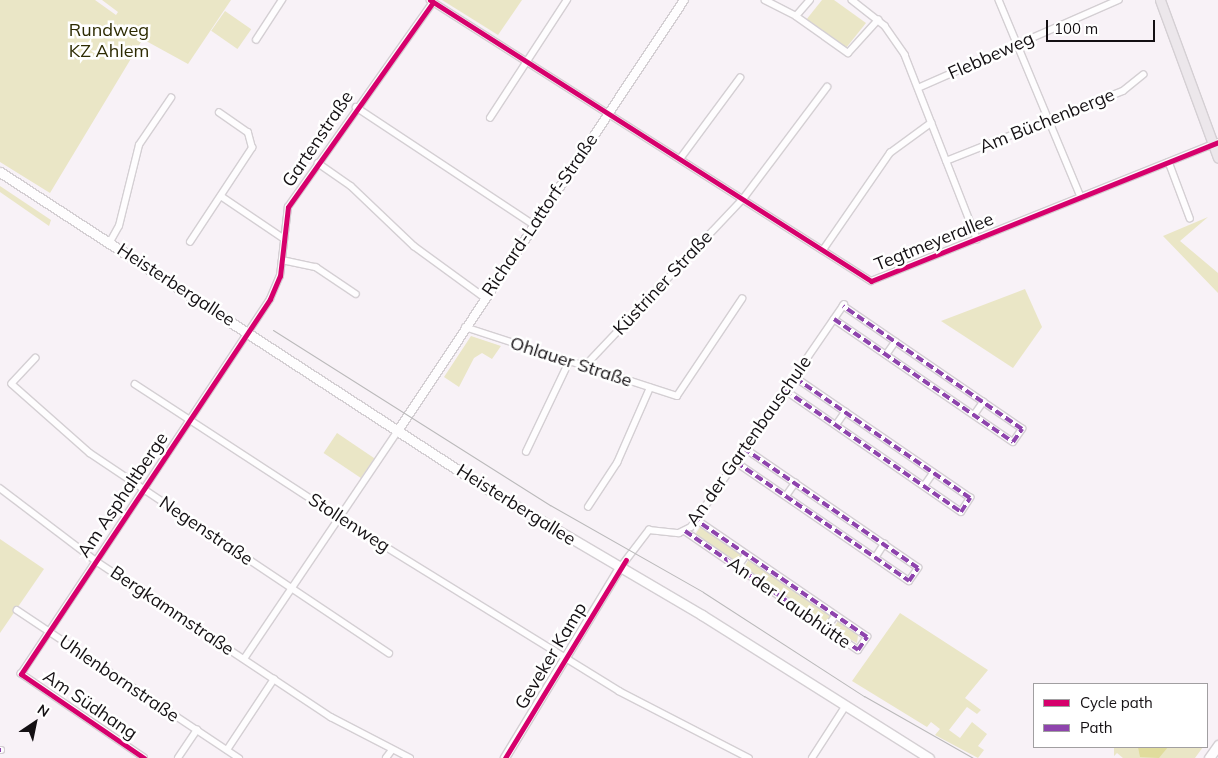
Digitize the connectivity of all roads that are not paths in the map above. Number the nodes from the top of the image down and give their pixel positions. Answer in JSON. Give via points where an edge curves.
{"nodes":[{"id":1,"x":282,"y":0,"type":"edge"},
{"id":2,"x":567,"y":0,"type":"edge"},
{"id":3,"x":684,"y":0,"type":"edge"},
{"id":4,"x":765,"y":0,"type":"edge"},
{"id":5,"x":810,"y":0,"type":"edge"},
{"id":6,"x":852,"y":0,"type":"edge"},
{"id":7,"x":1000,"y":0,"type":"edge"},
{"id":8,"x":1118,"y":0,"type":"edge"},
{"id":9,"x":1160,"y":0,"type":"edge"},
{"id":10,"x":431,"y":1,"type":"edge"},
{"id":11,"x":796,"y":16,"type":"junction"},
{"id":12,"x":878,"y":20,"type":"junction"},
{"id":13,"x":256,"y":40,"type":"dead end"},
{"id":14,"x":1019,"y":43,"type":"junction"},
{"id":15,"x":526,"y":61,"type":"junction"},
{"id":16,"x":1143,"y":75,"type":"dead end"},
{"id":17,"x":740,"y":78,"type":"dead end"},
{"id":18,"x":827,"y":87,"type":"dead end"},
{"id":19,"x":918,"y":88,"type":"junction"},
{"id":20,"x":171,"y":98,"type":"dead end"},
{"id":21,"x":356,"y":107,"type":"junction"},
{"id":22,"x":608,"y":113,"type":"junction"},
{"id":23,"x":219,"y":114,"type":"dead end"},
{"id":24,"x":490,"y":118,"type":"dead end"},
{"id":25,"x":1049,"y":120,"type":"junction"},
{"id":26,"x":931,"y":123,"type":"junction"},
{"id":27,"x":1215,"y":143,"type":"edge"},
{"id":28,"x":1218,"y":158,"type":"edge"},
{"id":29,"x":680,"y":160,"type":"junction"},
{"id":30,"x":946,"y":161,"type":"junction"},
{"id":31,"x":1169,"y":162,"type":"junction"},
{"id":32,"x":318,"y":163,"type":"junction"},
{"id":33,"x":0,"y":172,"type":"edge"},
{"id":34,"x":221,"y":196,"type":"junction"},
{"id":35,"x":1080,"y":197,"type":"junction"},
{"id":36,"x":743,"y":199,"type":"junction"},
{"id":37,"x":1190,"y":218,"type":"dead end"},
{"id":38,"x":533,"y":224,"type":"junction"},
{"id":39,"x":283,"y":238,"type":"junction"},
{"id":40,"x":977,"y":239,"type":"junction"},
{"id":41,"x":110,"y":242,"type":"junction"},
{"id":42,"x":190,"y":242,"type":"dead end"},
{"id":43,"x":823,"y":250,"type":"junction"},
{"id":44,"x":282,"y":260,"type":"junction"},
{"id":45,"x":356,"y":294,"type":"dead end"},
{"id":46,"x":484,"y":297,"type":"junction"},
{"id":47,"x":742,"y":299,"type":"dead end"},
{"id":48,"x":834,"y":319,"type":"junction"},
{"id":49,"x":465,"y":327,"type":"junction"},
{"id":50,"x":247,"y":332,"type":"junction"},
{"id":51,"x":895,"y":342,"type":"junction"},
{"id":52,"x":886,"y":355,"type":"junction"},
{"id":53,"x":36,"y":358,"type":"dead end"},
{"id":54,"x":569,"y":362,"type":"junction"},
{"id":55,"x":584,"y":367,"type":"junction"},
{"id":56,"x":794,"y":377,"type":"junction"},
{"id":57,"x":135,"y":384,"type":"dead end"},
{"id":58,"x":650,"y":388,"type":"junction"},
{"id":59,"x":785,"y":390,"type":"junction"},
{"id":60,"x":983,"y":402,"type":"junction"},
{"id":61,"x":845,"y":412,"type":"junction"},
{"id":62,"x":974,"y":415,"type":"junction"},
{"id":63,"x":189,"y":420,"type":"junction"},
{"id":64,"x":836,"y":425,"type":"junction"},
{"id":65,"x":398,"y":431,"type":"junction"},
{"id":66,"x":745,"y":449,"type":"junction"},
{"id":67,"x":526,"y":452,"type":"dead end"},
{"id":68,"x":736,"y":462,"type":"junction"},
{"id":69,"x":933,"y":473,"type":"junction"},
{"id":70,"x":795,"y":483,"type":"junction"},
{"id":71,"x":924,"y":486,"type":"junction"},
{"id":72,"x":0,"y":488,"type":"edge"},
{"id":73,"x":143,"y":489,"type":"junction"},
{"id":74,"x":786,"y":496,"type":"junction"},
{"id":75,"x":588,"y":507,"type":"dead end"},
{"id":76,"x":340,"y":518,"type":"junction"},
{"id":77,"x":696,"y":520,"type":"junction"},
{"id":78,"x":685,"y":531,"type":"junction"},
{"id":79,"x":884,"y":544,"type":"junction"},
{"id":80,"x":746,"y":554,"type":"junction"},
{"id":81,"x":875,"y":558,"type":"junction"},
{"id":82,"x":96,"y":560,"type":"junction"},
{"id":83,"x":620,"y":568,"type":"junction"},
{"id":84,"x":737,"y":568,"type":"junction"},
{"id":85,"x":292,"y":588,"type":"junction"},
{"id":86,"x":17,"y":610,"type":"dead end"},
{"id":87,"x":835,"y":616,"type":"junction"},
{"id":88,"x":826,"y":629,"type":"junction"},
{"id":89,"x":49,"y":632,"type":"junction"},
{"id":90,"x":389,"y":653,"type":"dead end"},
{"id":91,"x":566,"y":657,"type":"junction"},
{"id":92,"x":244,"y":659,"type":"junction"},
{"id":93,"x":21,"y":674,"type":"joint"},
{"id":94,"x":274,"y":679,"type":"junction"},
{"id":95,"x":845,"y":707,"type":"junction"},
{"id":96,"x":197,"y":730,"type":"junction"},
{"id":97,"x":1218,"y":745,"type":"edge"},
{"id":98,"x":227,"y":750,"type":"junction"},
{"id":99,"x":392,"y":750,"type":"junction"},
{"id":100,"x":144,"y":758,"type":"edge"},
{"id":101,"x":178,"y":758,"type":"edge"},
{"id":102,"x":239,"y":758,"type":"edge"},
{"id":103,"x":386,"y":758,"type":"edge"},
{"id":104,"x":410,"y":758,"type":"edge"},
{"id":105,"x":505,"y":758,"type":"edge"},
{"id":106,"x":749,"y":758,"type":"edge"},
{"id":107,"x":812,"y":758,"type":"edge"},
{"id":108,"x":929,"y":758,"type":"edge"},
{"id":109,"x":1209,"y":758,"type":"edge"}],
"edges":[{"from":1,"to":13,"type":"street"},
{"from":2,"to":15,"type":"street"},
{"from":3,"to":22,"type":"street","name":"Richard-Lattorf-Straße"},
{"from":4,"to":11,"type":"street"},
{"from":5,"to":11,"type":"street"},
{"from":6,"to":12,"type":"street"},
{"from":7,"to":14,"type":"street"},
{"from":8,"to":14,"type":"street","name":"Flebbeweg"},
{"from":9,"to":27,"type":"main road"},
{"from":10,"to":15,"type":"street","name":"Tegtmeyerallee"},
{"from":10,"to":21,"type":"street","name":"Gartenstraße"},
{"from":11,"to":12,"type":"street","via":[[848,53]]},
{"from":12,"to":19,"type":"street","via":[[905,55]]},
{"from":14,"to":19,"type":"street","name":"Flebbeweg"},
{"from":14,"to":25,"type":"street"},
{"from":15,"to":22,"type":"street","name":"Tegtmeyerallee"},
{"from":15,"to":24,"type":"street"},
{"from":16,"to":25,"type":"street","name":"Am Büchenberge","via":[[1123,91]]},
{"from":17,"to":29,"type":"street"},
{"from":18,"to":36,"type":"street","name":"Küstriner Straße"},
{"from":19,"to":26,"type":"street"},
{"from":20,"to":41,"type":"street","via":[[139,145],[119,226]]},
{"from":21,"to":32,"type":"street","name":"Gartenstraße"},
{"from":21,"to":38,"type":"street"},
{"from":22,"to":29,"type":"street","name":"Tegtmeyerallee"},
{"from":22,"to":38,"type":"street","name":"Richard-Lattorf-Straße"},
{"from":23,"to":34,"type":"street","via":[[248,133],[252,148]]},
{"from":25,"to":30,"type":"street","name":"Am Büchenberge"},
{"from":25,"to":35,"type":"street"},
{"from":26,"to":30,"type":"street"},
{"from":26,"to":43,"type":"street","via":[[890,153]]},
{"from":27,"to":28,"type":"main road"},
{"from":27,"to":31,"type":"street","name":"Tegtmeyerallee"},
{"from":29,"to":36,"type":"street","name":"Tegtmeyerallee"},
{"from":30,"to":40,"type":"street"},
{"from":31,"to":35,"type":"street","name":"Tegtmeyerallee"},
{"from":31,"to":37,"type":"street"},
{"from":32,"to":39,"type":"street","name":"Gartenstraße","via":[[288,208]]},
{"from":32,"to":46,"type":"street","via":[[351,186],[414,246]]},
{"from":33,"to":41,"type":"main road","name":"Heisterbergallee"},
{"from":34,"to":39,"type":"street"},
{"from":34,"to":42,"type":"street"},
{"from":35,"to":40,"type":"street","name":"Tegtmeyerallee"},
{"from":36,"to":43,"type":"street","name":"Tegtmeyerallee"},
{"from":36,"to":55,"type":"street","name":"Küstriner Straße"},
{"from":38,"to":46,"type":"street","name":"Richard-Lattorf-Straße"},
{"from":39,"to":44,"type":"street","name":"Gartenstraße"},
{"from":40,"to":43,"type":"street","name":"Tegtmeyerallee","via":[[871,281]]},
{"from":41,"to":50,"type":"main road","name":"Heisterbergallee"},
{"from":44,"to":45,"type":"street","via":[[316,268]]},
{"from":44,"to":50,"type":"street","name":"Gartenstraße","via":[[274,291]]},
{"from":46,"to":49,"type":"street","name":"Richard-Lattorf-Straße"},
{"from":47,"to":58,"type":"street","name":"Ohlauer Straße","via":[[677,396]]},
{"from":48,"to":51,"type":"street","name":"An der Gartenbauschule","via":[[843,305]]},
{"from":48,"to":52,"type":"street"},
{"from":48,"to":56,"type":"street","name":"An der Gartenbauschule"},
{"from":49,"to":54,"type":"street","name":"Ohlauer Straße"},
{"from":49,"to":65,"type":"street","name":"Richard-Lattorf-Straße"},
{"from":50,"to":63,"type":"street","name":"Am Asphaltberge"},
{"from":50,"to":65,"type":"main road","name":"Heisterbergallee"},
{"from":51,"to":52,"type":"street"},
{"from":51,"to":60,"type":"street"},
{"from":52,"to":62,"type":"street"},
{"from":53,"to":73,"type":"street","name":"Negenstraße","via":[[12,384],[90,453]]},
{"from":54,"to":55,"type":"street","name":"Ohlauer Straße"},
{"from":54,"to":67,"type":"street"},
{"from":55,"to":58,"type":"street","name":"Ohlauer Straße"},
{"from":56,"to":59,"type":"street","name":"An der Gartenbauschule"},
{"from":56,"to":61,"type":"street"},
{"from":57,"to":63,"type":"street","name":"Stollenweg"},
{"from":58,"to":75,"type":"street","via":[[617,463]]},
{"from":59,"to":64,"type":"street"},
{"from":59,"to":66,"type":"street","name":"An der Gartenbauschule"},
{"from":60,"to":62,"type":"street"},
{"from":60,"to":62,"type":"street","via":[[1022,429],[1013,442]]},
{"from":61,"to":64,"type":"street"},
{"from":61,"to":69,"type":"street"},
{"from":63,"to":73,"type":"street","name":"Am Asphaltberge"},
{"from":63,"to":76,"type":"street","name":"Stollenweg"},
{"from":64,"to":71,"type":"street"},
{"from":65,"to":76,"type":"street"},
{"from":65,"to":83,"type":"main road","name":"Heisterbergallee"},
{"from":66,"to":68,"type":"street","name":"An der Gartenbauschule"},
{"from":66,"to":70,"type":"street"},
{"from":68,"to":74,"type":"street"},
{"from":68,"to":77,"type":"street","name":"An der Gartenbauschule"},
{"from":69,"to":71,"type":"street"},
{"from":69,"to":71,"type":"street","via":[[970,498],[961,512]]},
{"from":70,"to":74,"type":"street"},
{"from":70,"to":79,"type":"street"},
{"from":72,"to":82,"type":"street","name":"Bergkammstraße"},
{"from":73,"to":82,"type":"street","name":"Am Asphaltberge"},
{"from":73,"to":85,"type":"street","name":"Negenstraße"},
{"from":74,"to":81,"type":"street"},
{"from":76,"to":85,"type":"street"},
{"from":76,"to":91,"type":"street","name":"Stollenweg"},
{"from":77,"to":78,"type":"street","name":"An der Gartenbauschule"},
{"from":77,"to":80,"type":"street","name":"An der Laubhütte"},
{"from":78,"to":83,"type":"street","name":"An der Gartenbauschule","via":[[649,530]]},
{"from":78,"to":84,"type":"street","name":"An der Laubhütte"},
{"from":79,"to":81,"type":"street"},
{"from":79,"to":81,"type":"street","via":[[918,568],[909,581]]},
{"from":80,"to":84,"type":"street"},
{"from":80,"to":87,"type":"street","name":"An der Laubhütte"},
{"from":82,"to":89,"type":"street","name":"Am Asphaltberge"},
{"from":82,"to":92,"type":"street","name":"Bergkammstraße"},
{"from":83,"to":91,"type":"street","name":"Geveker Kamp"},
{"from":83,"to":95,"type":"main road","name":"Heisterbergallee"},
{"from":84,"to":88,"type":"street","name":"An der Laubhütte"},
{"from":85,"to":90,"type":"street","name":"Negenstraße"},
{"from":85,"to":92,"type":"street"},
{"from":86,"to":89,"type":"street","name":"Uhlenbornstraße"},
{"from":87,"to":88,"type":"street"},
{"from":87,"to":88,"type":"street","name":"An der Laubhütte","via":[[866,638],[858,650]]},
{"from":89,"to":93,"type":"street","name":"Am Asphaltberge"},
{"from":89,"to":96,"type":"street","name":"Uhlenbornstraße"},
{"from":91,"to":105,"type":"street","name":"Geveker Kamp"},
{"from":91,"to":106,"type":"street","name":"Stollenweg","via":[[639,703]]},
{"from":92,"to":94,"type":"street","name":"Bergkammstraße"},
{"from":93,"to":100,"type":"street","name":"Am Südhang"},
{"from":94,"to":98,"type":"street"},
{"from":94,"to":99,"type":"street","name":"Bergkammstraße"},
{"from":95,"to":107,"type":"street"},
{"from":95,"to":108,"type":"main road","name":"Heisterbergallee"},
{"from":96,"to":98,"type":"street","name":"Uhlenbornstraße"},
{"from":96,"to":101,"type":"street","name":"Uhlenbornstraße"},
{"from":97,"to":109,"type":"main road"},
{"from":98,"to":102,"type":"street","name":"Uhlenbornstraße"},
{"from":99,"to":103,"type":"street"},
{"from":99,"to":104,"type":"street","name":"Bergkammstraße"}]}
